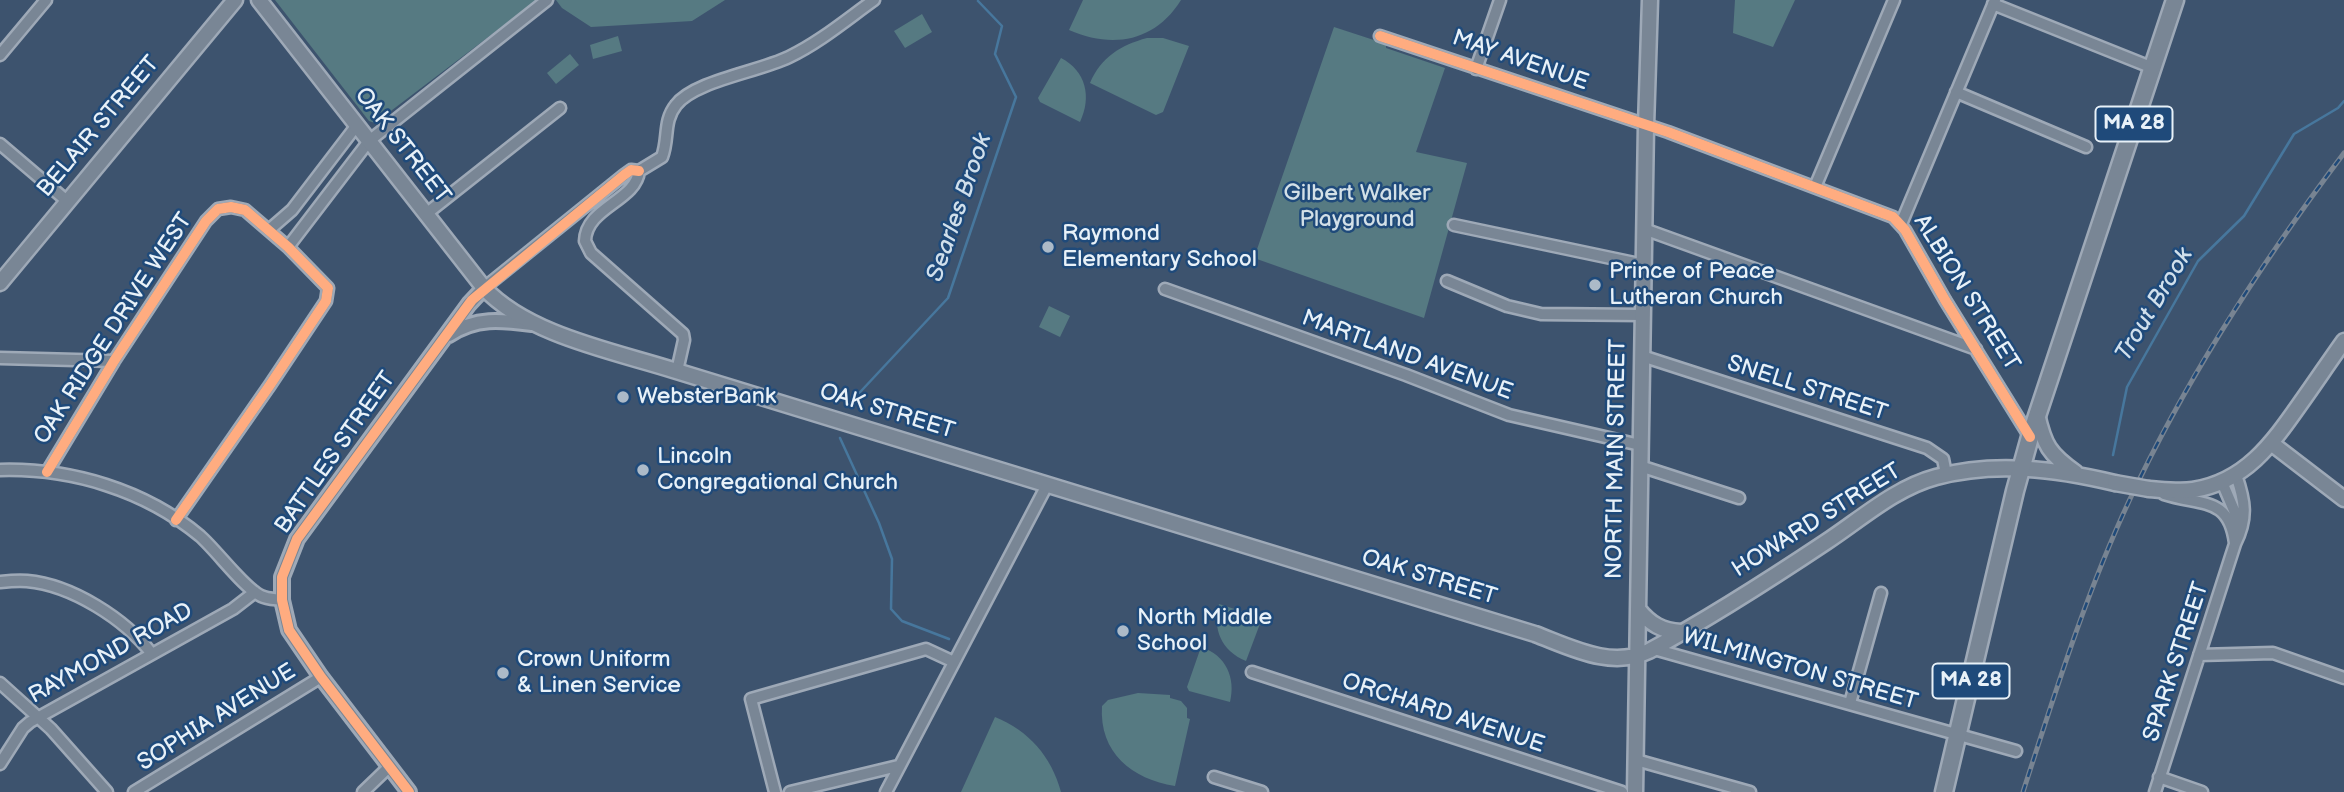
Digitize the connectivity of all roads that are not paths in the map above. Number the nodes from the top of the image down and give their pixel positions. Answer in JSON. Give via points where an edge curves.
{"nodes":[{"id":1,"x":46,"y":0,"type":"edge"},
{"id":2,"x":235,"y":0,"type":"edge"},
{"id":3,"x":260,"y":0,"type":"edge"},
{"id":4,"x":547,"y":0,"type":"edge"},
{"id":5,"x":874,"y":0,"type":"edge"},
{"id":6,"x":1500,"y":0,"type":"edge"},
{"id":7,"x":1650,"y":0,"type":"edge"},
{"id":8,"x":1894,"y":0,"type":"edge"},
{"id":9,"x":2175,"y":0,"type":"edge"},
{"id":10,"x":1994,"y":2,"type":"edge"},
{"id":11,"x":1380,"y":36,"type":"dead end"},
{"id":12,"x":0,"y":55,"type":"edge"},
{"id":13,"x":2153,"y":68,"type":"junction"},
{"id":14,"x":1476,"y":69,"type":"junction"},
{"id":15,"x":1956,"y":92,"type":"junction"},
{"id":16,"x":560,"y":108,"type":"dead end"},
{"id":17,"x":357,"y":125,"type":"junction"},
{"id":18,"x":1646,"y":126,"type":"junction"},
{"id":19,"x":369,"y":141,"type":"junction"},
{"id":20,"x":0,"y":144,"type":"edge"},
{"id":21,"x":2086,"y":147,"type":"dead end"},
{"id":22,"x":639,"y":171,"type":"junction"},
{"id":23,"x":1815,"y":187,"type":"junction"},
{"id":24,"x":67,"y":201,"type":"junction"},
{"id":25,"x":426,"y":214,"type":"junction"},
{"id":26,"x":1901,"y":223,"type":"junction"},
{"id":27,"x":1454,"y":225,"type":"dead end"},
{"id":28,"x":1644,"y":229,"type":"junction"},
{"id":29,"x":269,"y":230,"type":"junction"},
{"id":30,"x":288,"y":247,"type":"junction"},
{"id":31,"x":1644,"y":265,"type":"junction"},
{"id":32,"x":1447,"y":281,"type":"dead end"},
{"id":33,"x":0,"y":284,"type":"edge"},
{"id":34,"x":484,"y":288,"type":"junction"},
{"id":35,"x":1165,"y":289,"type":"dead end"},
{"id":36,"x":1643,"y":315,"type":"junction"},
{"id":37,"x":532,"y":324,"type":"junction"},
{"id":38,"x":2344,"y":341,"type":"edge"},
{"id":39,"x":441,"y":342,"type":"junction"},
{"id":40,"x":1976,"y":349,"type":"junction"},
{"id":41,"x":1642,"y":356,"type":"junction"},
{"id":42,"x":0,"y":358,"type":"edge"},
{"id":43,"x":114,"y":361,"type":"junction"},
{"id":44,"x":677,"y":371,"type":"junction"},
{"id":45,"x":2037,"y":414,"type":"junction"},
{"id":46,"x":2030,"y":437,"type":"junction"},
{"id":47,"x":2271,"y":443,"type":"junction"},
{"id":48,"x":1640,"y":446,"type":"junction"},
{"id":49,"x":1640,"y":466,"type":"junction"},
{"id":50,"x":2021,"y":468,"type":"junction"},
{"id":51,"x":0,"y":470,"type":"edge"},
{"id":52,"x":47,"y":472,"type":"junction"},
{"id":53,"x":2076,"y":473,"type":"junction"},
{"id":54,"x":1946,"y":474,"type":"junction"},
{"id":55,"x":2236,"y":475,"type":"junction"},
{"id":56,"x":2222,"y":482,"type":"junction"},
{"id":57,"x":1047,"y":485,"type":"junction"},
{"id":58,"x":2149,"y":489,"type":"junction"},
{"id":59,"x":1739,"y":498,"type":"dead end"},
{"id":60,"x":2344,"y":499,"type":"edge"},
{"id":61,"x":177,"y":520,"type":"junction"},
{"id":62,"x":2235,"y":544,"type":"junction"},
{"id":63,"x":0,"y":582,"type":"edge"},
{"id":64,"x":255,"y":592,"type":"junction"},
{"id":65,"x":1881,"y":593,"type":"dead end"},
{"id":66,"x":282,"y":600,"type":"junction"},
{"id":67,"x":1638,"y":609,"type":"junction"},
{"id":68,"x":1681,"y":632,"type":"junction"},
{"id":69,"x":1654,"y":649,"type":"junction"},
{"id":70,"x":152,"y":654,"type":"junction"},
{"id":71,"x":2199,"y":655,"type":"junction"},
{"id":72,"x":1636,"y":657,"type":"junction"},
{"id":73,"x":954,"y":662,"type":"junction"},
{"id":74,"x":1252,"y":672,"type":"dead end"},
{"id":75,"x":321,"y":677,"type":"junction"},
{"id":76,"x":2344,"y":678,"type":"edge"},
{"id":77,"x":0,"y":683,"type":"edge"},
{"id":78,"x":1850,"y":703,"type":"junction"},
{"id":79,"x":38,"y":717,"type":"junction"},
{"id":80,"x":1958,"y":734,"type":"junction"},
{"id":81,"x":2016,"y":751,"type":"dead end"},
{"id":82,"x":1636,"y":760,"type":"junction"},
{"id":83,"x":0,"y":764,"type":"edge"},
{"id":84,"x":898,"y":766,"type":"junction"},
{"id":85,"x":389,"y":767,"type":"junction"},
{"id":86,"x":1214,"y":777,"type":"dead end"},
{"id":87,"x":2159,"y":777,"type":"junction"},
{"id":88,"x":107,"y":792,"type":"edge"},
{"id":89,"x":134,"y":792,"type":"edge"},
{"id":90,"x":363,"y":792,"type":"edge"},
{"id":91,"x":409,"y":792,"type":"edge"},
{"id":92,"x":775,"y":792,"type":"edge"},
{"id":93,"x":790,"y":792,"type":"edge"},
{"id":94,"x":886,"y":792,"type":"edge"},
{"id":95,"x":1262,"y":792,"type":"edge"},
{"id":96,"x":1622,"y":792,"type":"edge"},
{"id":97,"x":1635,"y":792,"type":"edge"},
{"id":98,"x":1750,"y":792,"type":"edge"},
{"id":99,"x":1944,"y":792,"type":"edge"},
{"id":100,"x":2155,"y":792,"type":"edge"},
{"id":101,"x":2202,"y":792,"type":"edge"}],
"edges":[{"from":1,"to":12,"type":"street"},
{"from":2,"to":24,"type":"main road","name":"BELAIR STREET"},
{"from":3,"to":17,"type":"main road","name":"OAK STREET"},
{"from":4,"to":19,"type":"street"},
{"from":5,"to":22,"type":"street","via":[[786,59],[686,94],[668,121],[662,157]]},
{"from":6,"to":14,"type":"street"},
{"from":7,"to":18,"type":"main road","name":"NORTH MAIN STREET"},
{"from":8,"to":23,"type":"street"},
{"from":9,"to":13,"type":"main road","number":"MA 28"},
{"from":10,"to":13,"type":"street"},
{"from":10,"to":15,"type":"street"},
{"from":11,"to":14,"type":"street","name":"MAY AVENUE"},
{"from":13,"to":45,"type":"main road","number":"MA 28"},
{"from":14,"to":18,"type":"street","name":"MAY AVENUE"},
{"from":15,"to":21,"type":"street"},
{"from":15,"to":26,"type":"street"},
{"from":16,"to":25,"type":"street"},
{"from":17,"to":19,"type":"main road","name":"OAK STREET"},
{"from":17,"to":29,"type":"street","via":[[292,210]]},
{"from":18,"to":23,"type":"street","name":"ALBION STREET"},
{"from":18,"to":28,"type":"main road","name":"NORTH MAIN STREET"},
{"from":19,"to":25,"type":"main road","name":"OAK STREET"},
{"from":19,"to":30,"type":"street"},
{"from":20,"to":24,"type":"street"},
{"from":22,"to":34,"type":"street","via":[[631,170]]},
{"from":22,"to":44,"type":"street","via":[[631,187],[589,223],[584,241],[683,334]]},
{"from":23,"to":26,"type":"street","name":"ALBION STREET"},
{"from":24,"to":33,"type":"main road","name":"BELAIR STREET"},
{"from":25,"to":34,"type":"main road","name":"OAK STREET"},
{"from":26,"to":40,"type":"street","name":"ALBION STREET"},
{"from":27,"to":31,"type":"street"},
{"from":28,"to":31,"type":"main road","name":"NORTH MAIN STREET"},
{"from":28,"to":40,"type":"street"},
{"from":29,"to":30,"type":"street","name":"OAK RIDGE DRIVE WEST"},
{"from":29,"to":43,"type":"street","name":"OAK RIDGE DRIVE WEST","via":[[245,210],[218,209]]},
{"from":30,"to":61,"type":"street","name":"OAK RIDGE DRIVE WEST","via":[[328,288],[326,302]]},
{"from":31,"to":36,"type":"main road","name":"NORTH MAIN STREET"},
{"from":32,"to":36,"type":"street","via":[[1525,312]]},
{"from":34,"to":37,"type":"main road","name":"OAK STREET"},
{"from":34,"to":39,"type":"street","name":"BATTLES STREET"},
{"from":35,"to":48,"type":"street","name":"MARTLAND AVENUE","via":[[1509,415]]},
{"from":36,"to":41,"type":"main road","name":"NORTH MAIN STREET"},
{"from":37,"to":39,"type":"street","name":"BATTLES STREET","via":[[483,321],[462,327]]},
{"from":37,"to":44,"type":"main road","name":"OAK STREET"},
{"from":38,"to":47,"type":"main road","name":"HOWARD STREET"},
{"from":39,"to":66,"type":"street","name":"BATTLES STREET","via":[[297,539],[282,576]]},
{"from":40,"to":46,"type":"street","name":"ALBION STREET"},
{"from":41,"to":48,"type":"main road","name":"NORTH MAIN STREET"},
{"from":41,"to":54,"type":"street","name":"SNELL STREET","via":[[1927,448],[1943,459]]},
{"from":42,"to":43,"type":"street"},
{"from":43,"to":52,"type":"street","name":"OAK RIDGE DRIVE WEST"},
{"from":44,"to":57,"type":"main road","name":"OAK STREET"},
{"from":45,"to":46,"type":"main road","number":"MA 28"},
{"from":45,"to":53,"type":"main road","via":[[2050,452]]},
{"from":46,"to":50,"type":"main road","number":"MA 28"},
{"from":47,"to":55,"type":"main road","name":"HOWARD STREET"},
{"from":47,"to":60,"type":"main road"},
{"from":48,"to":49,"type":"main road","name":"NORTH MAIN STREET"},
{"from":49,"to":59,"type":"street"},
{"from":49,"to":67,"type":"main road","name":"NORTH MAIN STREET"},
{"from":50,"to":53,"type":"main road","name":"HOWARD STREET"},
{"from":50,"to":54,"type":"main road","name":"HOWARD STREET"},
{"from":50,"to":80,"type":"main road","number":"MA 28"},
{"from":51,"to":52,"type":"street"},
{"from":52,"to":61,"type":"street","via":[[126,492]]},
{"from":53,"to":58,"type":"main road","name":"HOWARD STREET","bridge":true},
{"from":54,"to":68,"type":"main road","name":"HOWARD STREET","via":[[1900,492]]},
{"from":55,"to":56,"type":"main road","name":"HOWARD STREET"},
{"from":55,"to":62,"type":"street","name":"SPARK STREET","via":[[2245,507]]},
{"from":56,"to":58,"type":"main road","name":"HOWARD STREET","via":[[2193,490]]},
{"from":56,"to":62,"type":"street","name":"SPARK STREET","via":[[2236,515]]},
{"from":57,"to":72,"type":"main road","name":"OAK STREET","via":[[1595,655]]},
{"from":57,"to":73,"type":"street"},
{"from":58,"to":62,"type":"street","via":[[2218,508],[2230,519]]},
{"from":61,"to":64,"type":"street"},
{"from":62,"to":71,"type":"street","name":"SPARK STREET"},
{"from":63,"to":70,"type":"street","via":[[29,581],[102,608],[140,638]]},
{"from":64,"to":66,"type":"street"},
{"from":64,"to":70,"type":"street","name":"RAYMOND ROAD"},
{"from":65,"to":78,"type":"street"},
{"from":66,"to":75,"type":"street","name":"BATTLES STREET","via":[[289,630]]},
{"from":67,"to":68,"type":"main road","via":[[1654,625]]},
{"from":67,"to":72,"type":"main road","name":"NORTH MAIN STREET"},
{"from":68,"to":69,"type":"main road","name":"HOWARD STREET"},
{"from":69,"to":72,"type":"main road","name":"HOWARD STREET"},
{"from":69,"to":78,"type":"street","name":"WILMINGTON STREET"},
{"from":70,"to":79,"type":"street","name":"RAYMOND ROAD"},
{"from":71,"to":76,"type":"street","via":[[2273,653]]},
{"from":71,"to":87,"type":"street","name":"SPARK STREET"},
{"from":72,"to":82,"type":"main road","name":"NORTH MAIN STREET"},
{"from":73,"to":84,"type":"street"},
{"from":73,"to":92,"type":"street","via":[[926,649],[751,699]]},
{"from":74,"to":96,"type":"street","name":"ORCHARD AVENUE"},
{"from":75,"to":85,"type":"street","name":"BATTLES STREET"},
{"from":75,"to":89,"type":"street","name":"SOPHIA AVENUE"},
{"from":77,"to":79,"type":"street"},
{"from":78,"to":80,"type":"street","name":"WILMINGTON STREET"},
{"from":79,"to":83,"type":"street","name":"RAYMOND ROAD","via":[[23,728]]},
{"from":79,"to":88,"type":"street"},
{"from":80,"to":81,"type":"street","name":"WILMINGTON STREET"},
{"from":80,"to":99,"type":"main road","number":"MA 28"},
{"from":82,"to":97,"type":"main road","name":"NORTH MAIN STREET"},
{"from":82,"to":98,"type":"street"},
{"from":84,"to":93,"type":"street"},
{"from":84,"to":94,"type":"street"},
{"from":85,"to":90,"type":"street"},
{"from":85,"to":91,"type":"street","name":"BATTLES STREET"},
{"from":86,"to":95,"type":"street"},
{"from":87,"to":100,"type":"street","name":"SPARK STREET"},
{"from":87,"to":101,"type":"street"}]}
